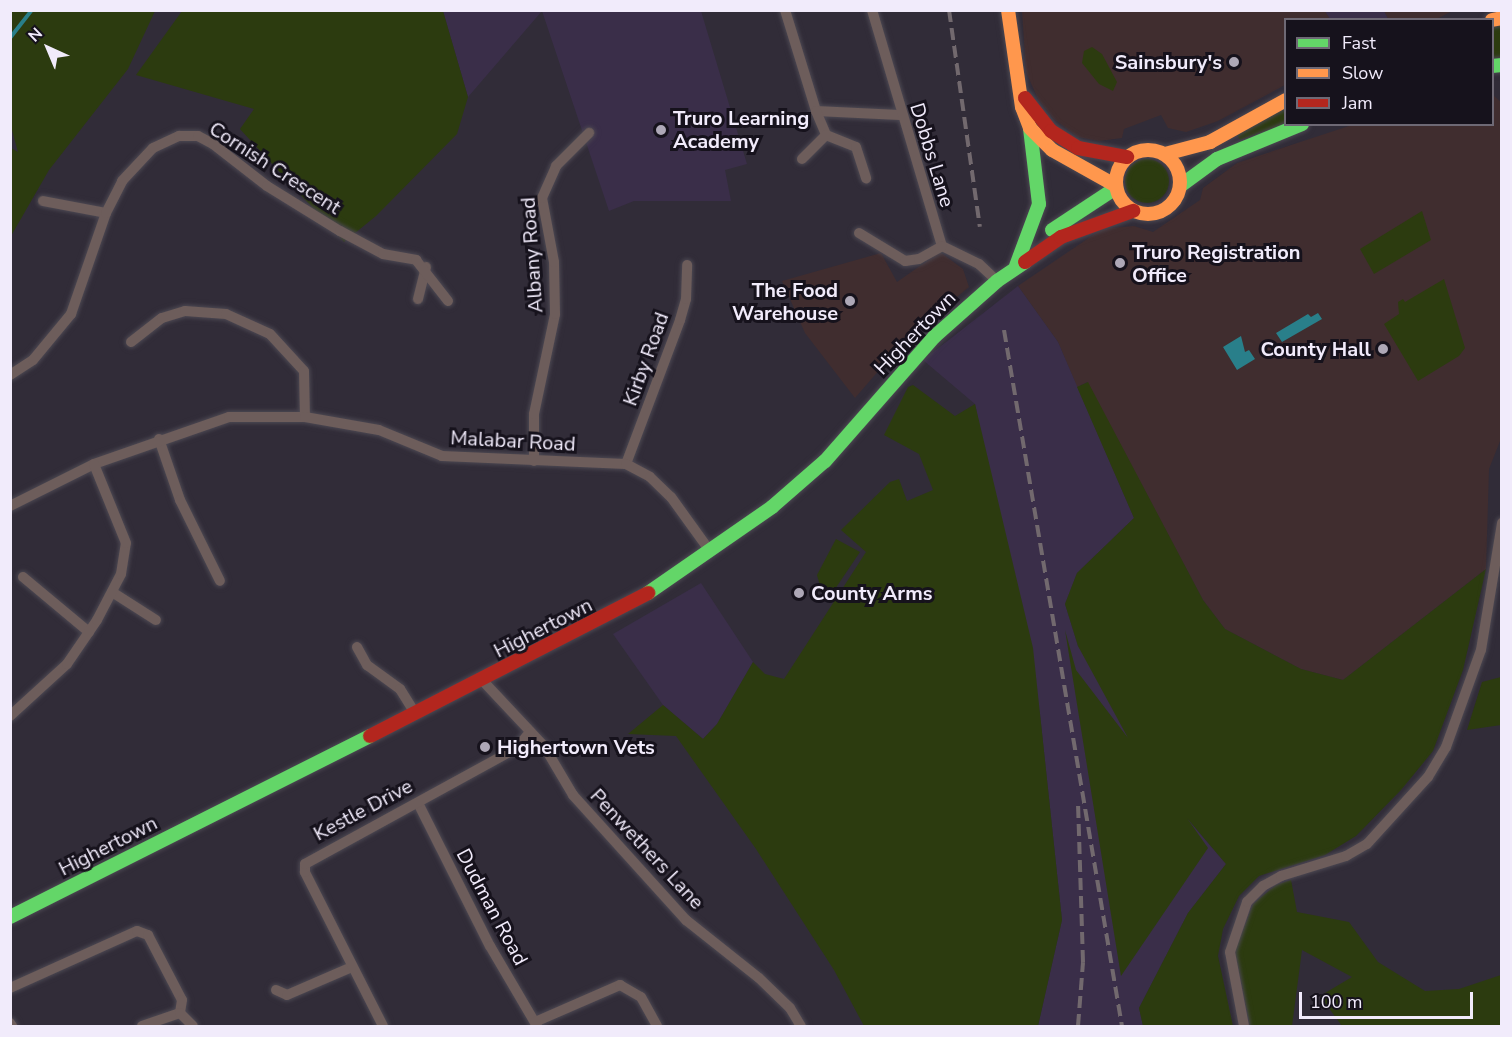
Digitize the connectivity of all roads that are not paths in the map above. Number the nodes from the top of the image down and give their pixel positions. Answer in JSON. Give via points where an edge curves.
{"nodes":[{"id":1,"x":785,"y":10,"type":"edge"},
{"id":2,"x":872,"y":10,"type":"edge"},
{"id":3,"x":1008,"y":10,"type":"edge"},
{"id":4,"x":1019,"y":88,"type":"junction"},
{"id":5,"x":1284,"y":100,"type":"edge"},
{"id":6,"x":816,"y":111,"type":"junction"},
{"id":7,"x":900,"y":115,"type":"junction"},
{"id":8,"x":1297,"y":126,"type":"edge"},
{"id":9,"x":1030,"y":128,"type":"junction"},
{"id":10,"x":589,"y":133,"type":"dead end"},
{"id":11,"x":826,"y":135,"type":"junction"},
{"id":12,"x":1165,"y":154,"type":"junction"},
{"id":13,"x":1126,"y":157,"type":"junction"},
{"id":14,"x":802,"y":159,"type":"dead end"},
{"id":15,"x":866,"y":178,"type":"dead end"},
{"id":16,"x":1180,"y":186,"type":"junction"},
{"id":17,"x":1115,"y":187,"type":"junction"},
{"id":18,"x":43,"y":201,"type":"dead end"},
{"id":19,"x":1133,"y":211,"type":"junction"},
{"id":20,"x":106,"y":213,"type":"junction"},
{"id":21,"x":859,"y":233,"type":"dead end"},
{"id":22,"x":942,"y":246,"type":"junction"},
{"id":23,"x":687,"y":265,"type":"dead end"},
{"id":24,"x":1016,"y":266,"type":"junction"},
{"id":25,"x":426,"y":267,"type":"junction"},
{"id":26,"x":997,"y":281,"type":"junction"},
{"id":27,"x":418,"y":299,"type":"dead end"},
{"id":28,"x":448,"y":301,"type":"dead end"},
{"id":29,"x":131,"y":342,"type":"dead end"},
{"id":30,"x":10,"y":375,"type":"edge"},
{"id":31,"x":305,"y":417,"type":"junction"},
{"id":32,"x":159,"y":439,"type":"junction"},
{"id":33,"x":534,"y":461,"type":"junction"},
{"id":34,"x":94,"y":464,"type":"junction"},
{"id":35,"x":626,"y":464,"type":"junction"},
{"id":36,"x":10,"y":506,"type":"edge"},
{"id":37,"x":1502,"y":523,"type":"edge"},
{"id":38,"x":710,"y":551,"type":"junction"},
{"id":39,"x":22,"y":578,"type":"dead end"},
{"id":40,"x":220,"y":581,"type":"dead end"},
{"id":41,"x":112,"y":592,"type":"junction"},
{"id":42,"x":156,"y":620,"type":"dead end"},
{"id":43,"x":89,"y":632,"type":"junction"},
{"id":44,"x":357,"y":647,"type":"dead end"},
{"id":45,"x":482,"y":680,"type":"junction"},
{"id":46,"x":415,"y":713,"type":"junction"},
{"id":47,"x":10,"y":716,"type":"edge"},
{"id":48,"x":530,"y":732,"type":"junction"},
{"id":49,"x":418,"y":803,"type":"junction"},
{"id":50,"x":10,"y":917,"type":"edge"},
{"id":51,"x":352,"y":967,"type":"junction"},
{"id":52,"x":10,"y":988,"type":"edge"},
{"id":53,"x":276,"y":990,"type":"dead end"},
{"id":54,"x":180,"y":1013,"type":"junction"},
{"id":55,"x":536,"y":1024,"type":"edge"},
{"id":56,"x":142,"y":1026,"type":"edge"},
{"id":57,"x":193,"y":1026,"type":"edge"},
{"id":58,"x":383,"y":1026,"type":"edge"},
{"id":59,"x":657,"y":1026,"type":"edge"},
{"id":60,"x":801,"y":1026,"type":"edge"},
{"id":61,"x":1244,"y":1026,"type":"edge"}],
"edges":[{"from":1,"to":6,"type":"street"},
{"from":2,"to":7,"type":"street","name":"Dobbs Lane"},
{"from":3,"to":4,"type":"main road"},
{"from":4,"to":9,"type":"main road"},
{"from":4,"to":13,"type":"main road","via":[[1043,124],[1060,138],[1088,151]]},
{"from":5,"to":12,"type":"main road","via":[[1210,142]]},
{"from":6,"to":7,"type":"street"},
{"from":6,"to":11,"type":"street"},
{"from":7,"to":22,"type":"street","name":"Dobbs Lane"},
{"from":8,"to":16,"type":"main road","via":[[1217,159]]},
{"from":9,"to":17,"type":"main road","via":[[1052,150]]},
{"from":9,"to":24,"type":"main road","via":[[1039,204]]},
{"from":10,"to":33,"type":"street","name":"Albany Road","via":[[556,166],[542,198],[554,262],[555,314],[534,414]]},
{"from":11,"to":14,"type":"street"},
{"from":11,"to":15,"type":"street","via":[[856,147]]},
{"from":12,"to":13,"type":"main road","via":[[1148,149]]},
{"from":12,"to":16,"type":"main road","via":[[1178,170]]},
{"from":13,"to":17,"type":"main road","via":[[1117,170]]},
{"from":16,"to":19,"type":"main road","via":[[1165,208],[1148,214]]},
{"from":17,"to":19,"type":"main road","via":[[1119,198]]},
{"from":17,"to":24,"type":"main road","name":"Highertown","via":[[1098,204],[1054,228]]},
{"from":18,"to":20,"type":"street"},
{"from":19,"to":24,"type":"main road","name":"Highertown","via":[[1080,228]]},
{"from":20,"to":25,"type":"street","name":"Cornish Crescent","via":[[122,181],[153,148],[179,136],[198,136],[340,231],[383,254],[416,260]]},
{"from":20,"to":30,"type":"street","name":"Cornish Crescent","via":[[71,314],[33,360]]},
{"from":21,"to":22,"type":"street","via":[[905,261],[919,259]]},
{"from":22,"to":26,"type":"street","via":[[979,264]]},
{"from":23,"to":35,"type":"street","name":"Kirby Road","via":[[686,299],[680,320]]},
{"from":24,"to":26,"type":"main road","name":"Highertown"},
{"from":25,"to":27,"type":"street"},
{"from":25,"to":28,"type":"street"},
{"from":26,"to":38,"type":"main road","name":"Highertown","via":[[934,337],[825,461],[772,507]]},
{"from":29,"to":31,"type":"street","via":[[162,318],[185,312],[226,314],[270,334],[304,371]]},
{"from":31,"to":32,"type":"street","name":"Malabar Road","via":[[229,417]]},
{"from":31,"to":33,"type":"street","name":"Malabar Road","via":[[378,430],[442,456]]},
{"from":32,"to":34,"type":"street","name":"Malabar Road"},
{"from":32,"to":40,"type":"street","via":[[183,507]]},
{"from":33,"to":35,"type":"street","name":"Malabar Road"},
{"from":34,"to":36,"type":"street","name":"Malabar Road"},
{"from":34,"to":41,"type":"street","via":[[126,543],[126,556]]},
{"from":35,"to":38,"type":"street","name":"Malabar Road","via":[[650,477],[671,497]]},
{"from":37,"to":61,"type":"street","via":[[1481,650],[1446,747],[1428,777],[1367,844],[1346,856],[1281,876],[1246,902],[1230,952]]},
{"from":38,"to":45,"type":"main road","name":"Highertown","via":[[614,614]]},
{"from":39,"to":43,"type":"street"},
{"from":41,"to":42,"type":"street"},
{"from":41,"to":43,"type":"street"},
{"from":43,"to":47,"type":"street","via":[[67,664]]},
{"from":44,"to":46,"type":"street","via":[[367,665],[400,689]]},
{"from":45,"to":46,"type":"main road","name":"Highertown"},
{"from":45,"to":48,"type":"street","name":"Penwethers Lane"},
{"from":46,"to":50,"type":"main road","name":"Highertown"},
{"from":48,"to":49,"type":"street","name":"Kestle Drive","via":[[518,748]]},
{"from":48,"to":60,"type":"street","name":"Penwethers Lane","via":[[544,746],[573,795],[686,920],[759,978],[790,1008]]},
{"from":49,"to":51,"type":"street","name":"Kestle Drive","via":[[304,864]]},
{"from":49,"to":55,"type":"street","name":"Dudman Road","via":[[490,946]]},
{"from":51,"to":53,"type":"street","via":[[287,994]]},
{"from":51,"to":58,"type":"street","name":"Kestle Drive"},
{"from":52,"to":54,"type":"street","via":[[137,931],[148,935],[182,1000]]},
{"from":54,"to":56,"type":"street"},
{"from":54,"to":57,"type":"street"},
{"from":55,"to":59,"type":"street","via":[[620,985],[641,998]]}]}
